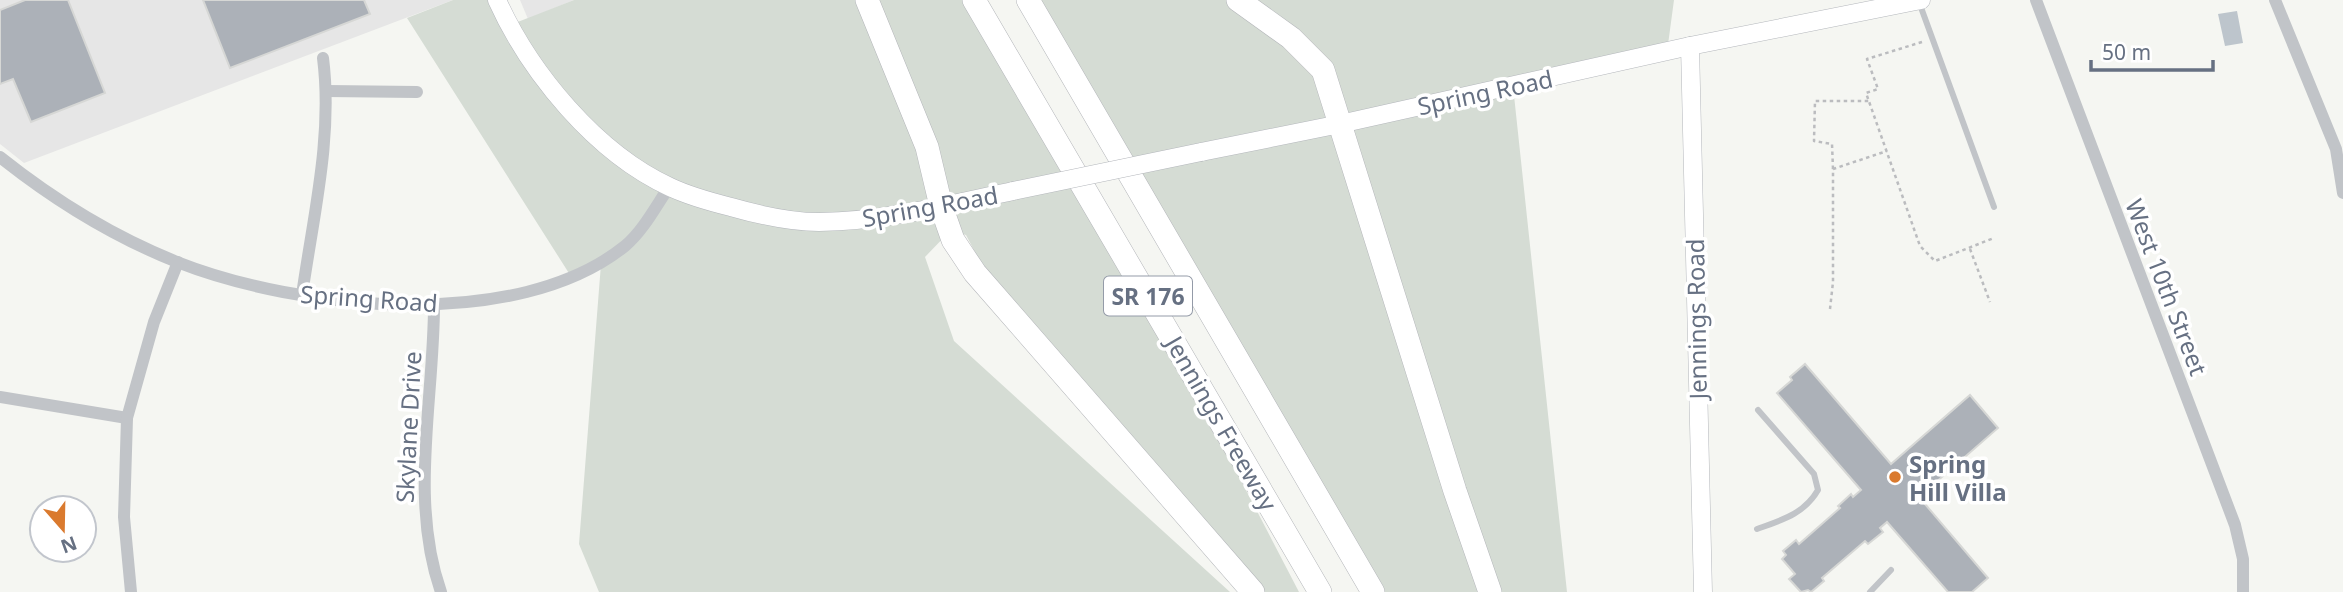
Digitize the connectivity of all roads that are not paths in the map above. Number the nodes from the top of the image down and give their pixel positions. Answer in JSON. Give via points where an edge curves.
{"nodes":[{"id":1,"x":497,"y":0,"type":"edge"},
{"id":2,"x":867,"y":0,"type":"edge"},
{"id":3,"x":974,"y":0,"type":"edge"},
{"id":4,"x":1028,"y":0,"type":"edge"},
{"id":5,"x":1238,"y":0,"type":"edge"},
{"id":6,"x":1920,"y":0,"type":"edge"},
{"id":7,"x":2036,"y":0,"type":"edge"},
{"id":8,"x":2275,"y":0,"type":"edge"},
{"id":9,"x":1690,"y":46,"type":"junction"},
{"id":10,"x":323,"y":58,"type":"dead end"},
{"id":11,"x":327,"y":91,"type":"junction"},
{"id":12,"x":417,"y":92,"type":"dead end"},
{"id":13,"x":1340,"y":124,"type":"junction"},
{"id":14,"x":2339,"y":149,"type":"edge"},
{"id":15,"x":0,"y":157,"type":"edge"},
{"id":16,"x":669,"y":187,"type":"junction"},
{"id":17,"x":2343,"y":193,"type":"edge"},
{"id":18,"x":942,"y":206,"type":"junction"},
{"id":19,"x":1994,"y":206,"type":"dead end"},
{"id":20,"x":178,"y":262,"type":"junction"},
{"id":21,"x":302,"y":295,"type":"junction"},
{"id":22,"x":434,"y":305,"type":"junction"},
{"id":23,"x":0,"y":397,"type":"edge"},
{"id":24,"x":1758,"y":410,"type":"dead end"},
{"id":25,"x":127,"y":418,"type":"junction"},
{"id":26,"x":1757,"y":529,"type":"dead end"},
{"id":27,"x":1891,"y":570,"type":"dead end"},
{"id":28,"x":131,"y":592,"type":"edge"},
{"id":29,"x":440,"y":592,"type":"edge"},
{"id":30,"x":1253,"y":592,"type":"edge"},
{"id":31,"x":1320,"y":592,"type":"edge"},
{"id":32,"x":1373,"y":592,"type":"edge"},
{"id":33,"x":1490,"y":592,"type":"edge"},
{"id":34,"x":1703,"y":592,"type":"edge"},
{"id":35,"x":1870,"y":592,"type":"edge"},
{"id":36,"x":2243,"y":592,"type":"edge"}],
"edges":[{"from":1,"to":16,"type":"street","via":[[528,57],[587,127]]},
{"from":2,"to":18,"type":"highway","via":[[927,147]]},
{"from":3,"to":31,"type":"highway","name":"Jennings Freeway","number":"SR 176"},
{"from":4,"to":32,"type":"highway","name":"Jennings Freeway","number":"SR 176"},
{"from":5,"to":13,"type":"highway","via":[[1291,38],[1323,70]]},
{"from":6,"to":9,"type":"street","name":"Spring Road"},
{"from":6,"to":19,"type":"lane"},
{"from":7,"to":36,"type":"street","name":"West 10th Street","via":[[2235,525],[2244,559]]},
{"from":8,"to":14,"type":"street"},
{"from":9,"to":13,"type":"street","name":"Spring Road"},
{"from":9,"to":34,"type":"street","name":"Jennings Road"},
{"from":10,"to":11,"type":"street"},
{"from":11,"to":12,"type":"street"},
{"from":11,"to":21,"type":"street","via":[[325,142]]},
{"from":13,"to":18,"type":"street","name":"Spring Road","bridge":true},
{"from":13,"to":33,"type":"highway"},
{"from":14,"to":17,"type":"street"},
{"from":15,"to":20,"type":"street","name":"Spring Road","via":[[93,222]]},
{"from":16,"to":18,"type":"street","name":"Spring Road","via":[[753,214],[817,222]]},
{"from":16,"to":22,"type":"street","name":"Spring Road","via":[[628,244],[572,278],[497,297]]},
{"from":18,"to":30,"type":"highway","via":[[953,240],[975,273]]},
{"from":20,"to":21,"type":"street","name":"Spring Road"},
{"from":20,"to":25,"type":"street","via":[[154,322]]},
{"from":21,"to":22,"type":"street","name":"Spring Road"},
{"from":22,"to":29,"type":"street","name":"Skylane Drive","via":[[423,491],[428,545]]},
{"from":23,"to":25,"type":"street"},
{"from":24,"to":26,"type":"lane","via":[[1814,474],[1818,490],[1811,503],[1795,515]]},
{"from":25,"to":28,"type":"street","via":[[124,517]]},
{"from":27,"to":35,"type":"lane"}]}
